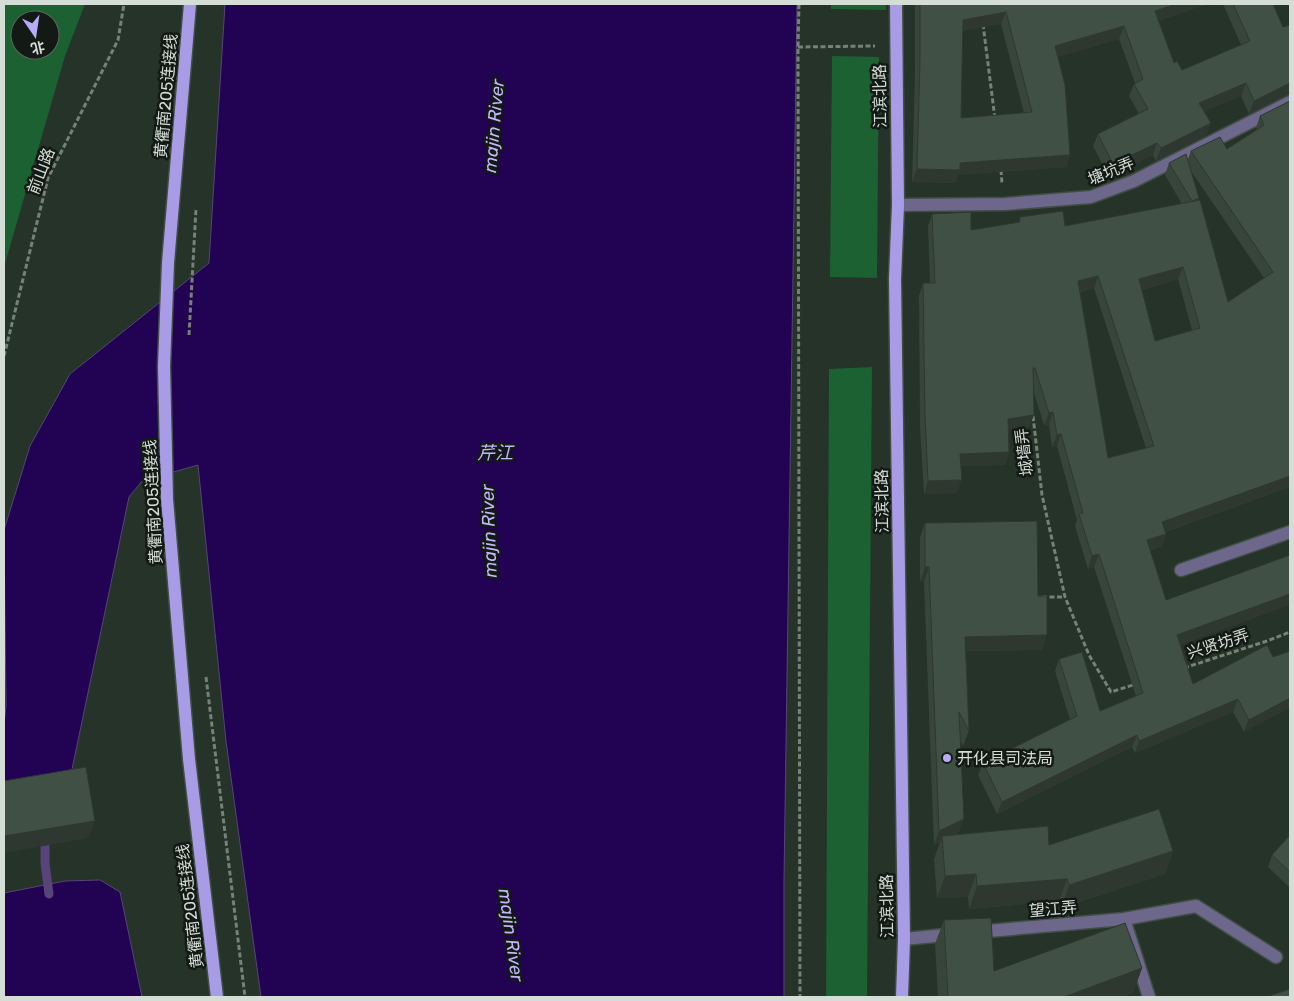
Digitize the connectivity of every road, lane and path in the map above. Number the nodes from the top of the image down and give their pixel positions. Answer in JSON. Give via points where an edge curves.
{"nodes":[{"id":1,"x":124,"y":4,"type":"edge"},
{"id":2,"x":190,"y":4,"type":"edge"},
{"id":3,"x":799,"y":4,"type":"edge"},
{"id":4,"x":896,"y":4,"type":"edge"},
{"id":5,"x":983,"y":23,"type":"edge"},
{"id":6,"x":798,"y":47,"type":"junction"},
{"id":7,"x":896,"y":47,"type":"junction"},
{"id":8,"x":1290,"y":102,"type":"edge"},
{"id":9,"x":996,"y":128,"type":"edge"},
{"id":10,"x":1000,"y":166,"type":"edge"},
{"id":11,"x":1005,"y":204,"type":"junction"},
{"id":12,"x":898,"y":205,"type":"junction"},
{"id":13,"x":4,"y":356,"type":"edge"},
{"id":14,"x":1032,"y":409,"type":"edge"},
{"id":15,"x":1290,"y":532,"type":"edge"},
{"id":16,"x":1181,"y":570,"type":"dead end"},
{"id":17,"x":1035,"y":597,"type":"edge"},
{"id":18,"x":1065,"y":597,"type":"junction"},
{"id":19,"x":1290,"y":632,"type":"edge"},
{"id":20,"x":1184,"y":668,"type":"edge"},
{"id":21,"x":206,"y":676,"type":"dead end"},
{"id":22,"x":1138,"y":683,"type":"edge"},
{"id":23,"x":1124,"y":919,"type":"junction"},
{"id":24,"x":904,"y":939,"type":"junction"},
{"id":25,"x":1276,"y":957,"type":"dead end"},
{"id":26,"x":217,"y":997,"type":"edge"},
{"id":27,"x":245,"y":997,"type":"edge"},
{"id":28,"x":800,"y":997,"type":"edge"},
{"id":29,"x":902,"y":997,"type":"edge"},
{"id":30,"x":1150,"y":997,"type":"edge"}],
"edges":[{"from":1,"to":13,"type":"path","name":"前山路","via":[[118,40],[48,178]]},
{"from":2,"to":26,"type":"main road","name":"黄衢南205连接线","via":[[167,281],[164,366],[167,499],[188,758]]},
{"from":3,"to":6,"type":"path"},
{"from":4,"to":7,"type":"main road","name":"江滨北路"},
{"from":5,"to":9,"type":"path"},
{"from":6,"to":7,"type":"path"},
{"from":6,"to":28,"type":"path"},
{"from":7,"to":12,"type":"main road","name":"江滨北路"},
{"from":8,"to":11,"type":"lane","name":"塘坑弄","via":[[1134,181],[1091,197]]},
{"from":10,"to":11,"type":"path"},
{"from":11,"to":12,"type":"lane","name":"塘坑弄"},
{"from":12,"to":24,"type":"main road","name":"江滨北路","via":[[895,279]]},
{"from":14,"to":18,"type":"path","name":"城墙弄","via":[[1042,496]]},
{"from":15,"to":16,"type":"lane"},
{"from":17,"to":18,"type":"path"},
{"from":18,"to":22,"type":"path","via":[[1090,655],[1111,692]]},
{"from":19,"to":20,"type":"path","name":"兴贤坊弄"},
{"from":21,"to":27,"type":"path"},
{"from":23,"to":24,"type":"lane","name":"望江弄"},
{"from":23,"to":25,"type":"lane","name":"望江弄","via":[[1196,906]]},
{"from":23,"to":30,"type":"lane"},
{"from":24,"to":29,"type":"main road","name":"江滨北路"}]}
